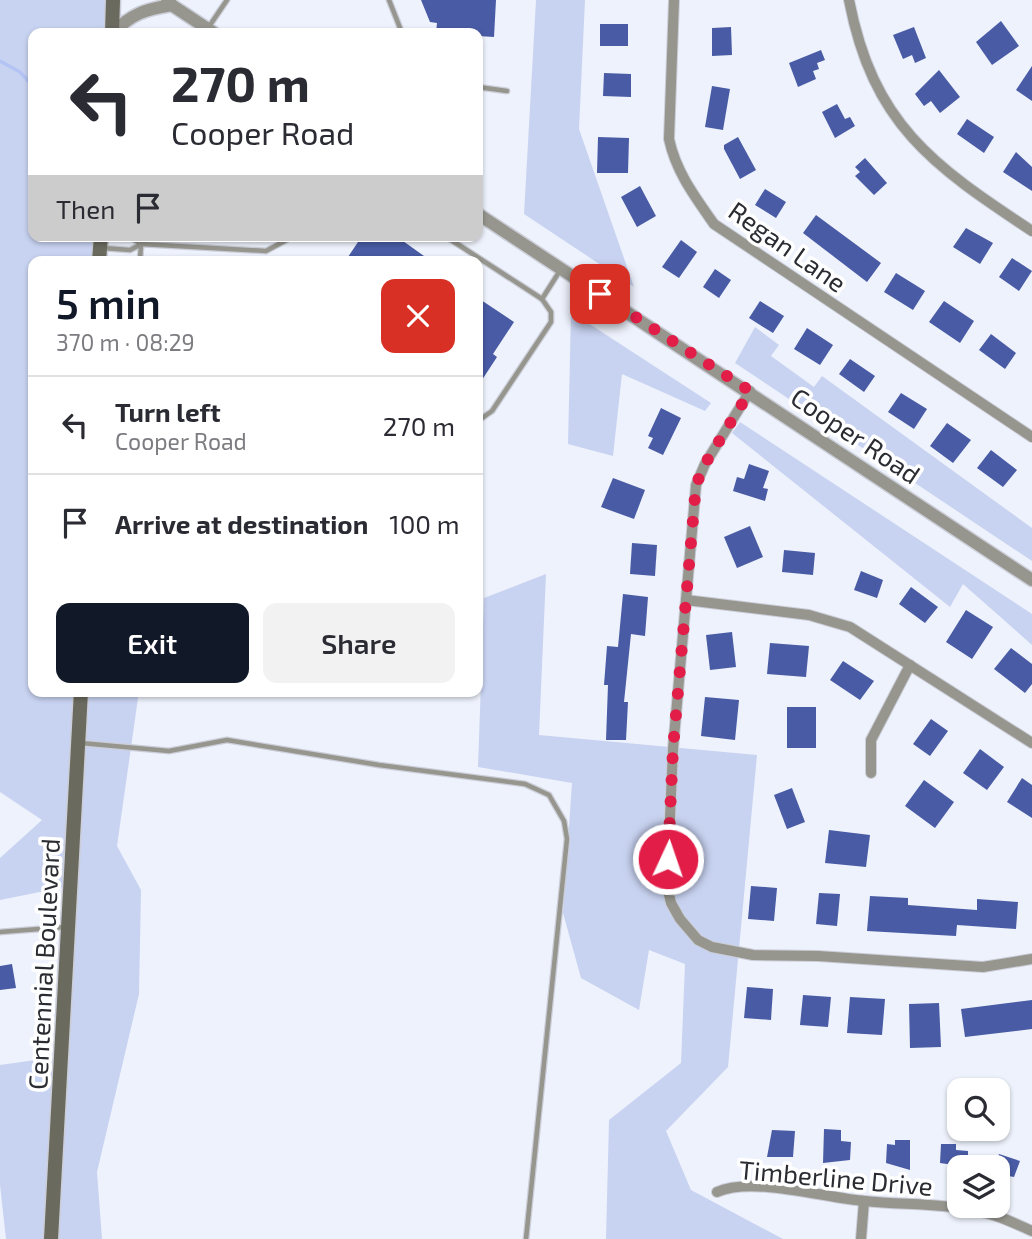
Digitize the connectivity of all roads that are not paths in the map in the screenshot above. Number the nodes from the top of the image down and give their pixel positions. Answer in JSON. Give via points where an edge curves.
{"nodes":[{"id":1,"x":113,"y":0,"type":"edge"},
{"id":2,"x":227,"y":0,"type":"edge"},
{"id":3,"x":389,"y":0,"type":"edge"},
{"id":4,"x":674,"y":0,"type":"edge"},
{"id":5,"x":849,"y":0,"type":"edge"},
{"id":6,"x":167,"y":2,"type":"edge"},
{"id":7,"x":113,"y":28,"type":"edge"},
{"id":8,"x":118,"y":28,"type":"edge"},
{"id":9,"x":206,"y":28,"type":"edge"},
{"id":10,"x":213,"y":28,"type":"edge"},
{"id":11,"x":400,"y":28,"type":"edge"},
{"id":12,"x":483,"y":88,"type":"edge"},
{"id":13,"x":507,"y":91,"type":"dead end"},
{"id":14,"x":483,"y":217,"type":"edge"},
{"id":15,"x":1032,"y":231,"type":"edge"},
{"id":16,"x":138,"y":242,"type":"edge"},
{"id":17,"x":283,"y":242,"type":"edge"},
{"id":18,"x":454,"y":242,"type":"edge"},
{"id":19,"x":141,"y":244,"type":"junction"},
{"id":20,"x":101,"y":245,"type":"edge"},
{"id":21,"x":140,"y":256,"type":"edge"},
{"id":22,"x":476,"y":256,"type":"edge"},
{"id":23,"x":483,"y":261,"type":"edge"},
{"id":24,"x":562,"y":269,"type":"junction"},
{"id":25,"x":542,"y":299,"type":"junction"},
{"id":26,"x":750,"y":391,"type":"junction"},
{"id":27,"x":483,"y":417,"type":"edge"},
{"id":28,"x":1032,"y":437,"type":"edge"},
{"id":29,"x":1032,"y":580,"type":"edge"},
{"id":30,"x":686,"y":600,"type":"junction"},
{"id":31,"x":910,"y":665,"type":"junction"},
{"id":32,"x":81,"y":697,"type":"edge"},
{"id":33,"x":79,"y":743,"type":"junction"},
{"id":34,"x":1032,"y":743,"type":"edge"},
{"id":35,"x":871,"y":773,"type":"dead end"},
{"id":36,"x":70,"y":926,"type":"junction"},
{"id":37,"x":0,"y":932,"type":"edge"},
{"id":38,"x":1032,"y":959,"type":"edge"},
{"id":39,"x":717,"y":1192,"type":"dead end"},
{"id":40,"x":864,"y":1201,"type":"junction"},
{"id":41,"x":1032,"y":1231,"type":"edge"},
{"id":42,"x":51,"y":1239,"type":"edge"},
{"id":43,"x":526,"y":1239,"type":"edge"},
{"id":44,"x":861,"y":1239,"type":"edge"}],
"edges":[{"from":1,"to":7,"type":"main road"},
{"from":2,"to":10,"type":"lane"},
{"from":3,"to":11,"type":"lane"},
{"from":4,"to":28,"type":"street","name":"Regan Lane","via":[[667,108],[672,157],[714,223]]},
{"from":5,"to":15,"type":"street","via":[[857,39],[877,90],[901,126],[962,184]]},
{"from":6,"to":8,"type":"street","via":[[142,10]]},
{"from":6,"to":9,"type":"street"},
{"from":12,"to":13,"type":"lane"},
{"from":14,"to":24,"type":"street","name":"Cooper Road"},
{"from":16,"to":19,"type":"lane"},
{"from":17,"to":19,"type":"lane","via":[[266,251]]},
{"from":18,"to":22,"type":"lane"},
{"from":19,"to":20,"type":"lane","via":[[130,250]]},
{"from":19,"to":21,"type":"lane"},
{"from":23,"to":25,"type":"lane"},
{"from":24,"to":25,"type":"lane"},
{"from":24,"to":26,"type":"street","name":"Cooper Road"},
{"from":25,"to":27,"type":"lane","via":[[551,312],[551,322],[492,411]]},
{"from":26,"to":29,"type":"street","name":"Cooper Road"},
{"from":26,"to":30,"type":"street","via":[[696,485]]},
{"from":30,"to":31,"type":"street","via":[[809,614],[849,627]]},
{"from":30,"to":38,"type":"street","via":[[667,886],[671,903],[698,940],[753,955],[983,967]]},
{"from":31,"to":34,"type":"street"},
{"from":31,"to":35,"type":"street","via":[[871,740]]},
{"from":32,"to":33,"type":"main road","name":"Centennial Boulevard"},
{"from":33,"to":36,"type":"main road","name":"Centennial Boulevard"},
{"from":33,"to":43,"type":"lane","via":[[169,751],[227,740],[525,783],[549,795],[564,821],[567,839]]},
{"from":36,"to":37,"type":"lane"},
{"from":36,"to":42,"type":"main road","name":"Centennial Boulevard"},
{"from":39,"to":40,"type":"street","name":"Timberline Drive","via":[[756,1187]]},
{"from":40,"to":41,"type":"street","name":"Timberline Drive","via":[[980,1211]]},
{"from":40,"to":44,"type":"street"}]}
